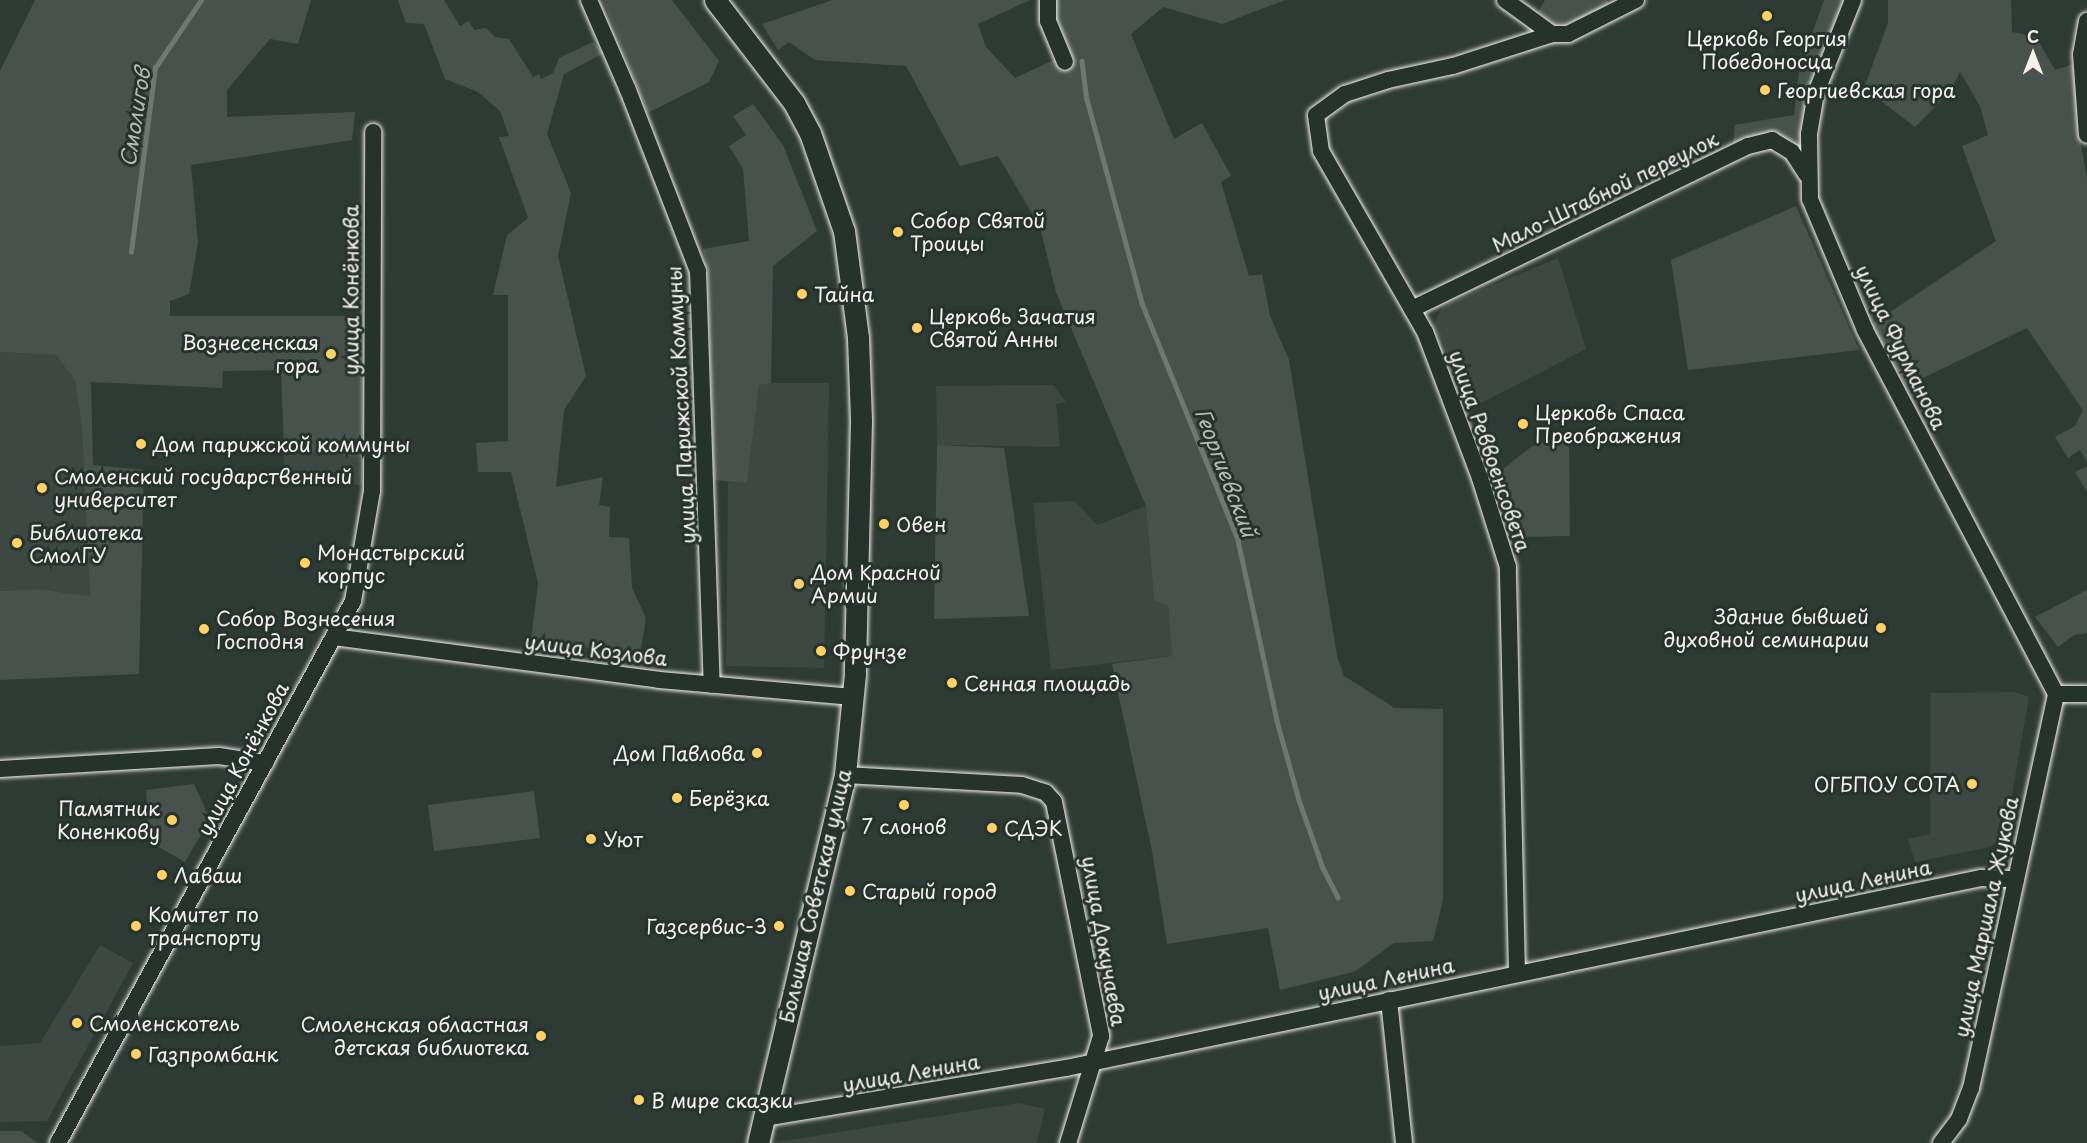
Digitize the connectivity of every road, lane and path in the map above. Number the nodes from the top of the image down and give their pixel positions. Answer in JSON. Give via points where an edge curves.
{"nodes":[{"id":1,"x":589,"y":0,"type":"edge"},
{"id":2,"x":715,"y":0,"type":"edge"},
{"id":3,"x":1048,"y":0,"type":"edge"},
{"id":4,"x":1505,"y":0,"type":"edge"},
{"id":5,"x":1636,"y":0,"type":"edge"},
{"id":6,"x":1853,"y":0,"type":"edge"},
{"id":7,"x":2087,"y":21,"type":"edge"},
{"id":8,"x":1552,"y":34,"type":"junction"},
{"id":9,"x":1065,"y":62,"type":"dead end"},
{"id":10,"x":374,"y":132,"type":"dead end"},
{"id":11,"x":2087,"y":135,"type":"edge"},
{"id":12,"x":1807,"y":175,"type":"junction"},
{"id":13,"x":1412,"y":309,"type":"junction"},
{"id":14,"x":334,"y":637,"type":"junction"},
{"id":15,"x":712,"y":686,"type":"junction"},
{"id":16,"x":2056,"y":694,"type":"junction"},
{"id":17,"x":2087,"y":694,"type":"edge"},
{"id":18,"x":853,"y":697,"type":"junction"},
{"id":19,"x":265,"y":763,"type":"junction"},
{"id":20,"x":0,"y":769,"type":"edge"},
{"id":21,"x":845,"y":775,"type":"junction"},
{"id":22,"x":2016,"y":879,"type":"junction"},
{"id":23,"x":1517,"y":973,"type":"junction"},
{"id":24,"x":1389,"y":1000,"type":"junction"},
{"id":25,"x":1091,"y":1063,"type":"junction"},
{"id":26,"x":764,"y":1118,"type":"junction"},
{"id":27,"x":58,"y":1143,"type":"edge"},
{"id":28,"x":758,"y":1143,"type":"edge"},
{"id":29,"x":1068,"y":1143,"type":"edge"},
{"id":30,"x":1404,"y":1143,"type":"edge"},
{"id":31,"x":1941,"y":1143,"type":"edge"}],
"edges":[{"from":1,"to":15,"type":"street","name":"улица Парижской Коммуны","via":[[698,271]]},
{"from":2,"to":18,"type":"main road","name":"Большая Советская улица","via":[[794,103],[810,133],[844,231],[858,338],[861,420]]},
{"from":3,"to":9,"type":"street","via":[[1048,21]]},
{"from":4,"to":8,"type":"street"},
{"from":5,"to":8,"type":"street","via":[[1568,34]]},
{"from":6,"to":12,"type":"street","name":"улица Фурманова","via":[[1816,93]]},
{"from":7,"to":11,"type":"street","via":[[2081,54]]},
{"from":8,"to":13,"type":"street","name":"улица Реввоенсовета","via":[[1453,66],[1345,94],[1316,115],[1321,151]]},
{"from":10,"to":14,"type":"street","name":"улица Конёнкова","via":[[372,491],[353,601]]},
{"from":12,"to":13,"type":"street","name":"Мало-Штабной переулок","via":[[1792,152],[1772,140],[1748,146]]},
{"from":12,"to":16,"type":"street","name":"улица Фурманова","via":[[1810,199],[1865,330]]},
{"from":13,"to":23,"type":"street","name":"улица Реввоенсовета","via":[[1425,332],[1473,458],[1508,567]]},
{"from":14,"to":15,"type":"street","name":"улица Козлова"},
{"from":14,"to":19,"type":"street","name":"улица Конёнкова"},
{"from":15,"to":18,"type":"street","name":"улица Козлова"},
{"from":16,"to":17,"type":"street"},
{"from":16,"to":22,"type":"street","name":"улица Маршала Жукова"},
{"from":18,"to":21,"type":"main road","name":"Большая Советская улица"},
{"from":19,"to":20,"type":"street","via":[[219,756]]},
{"from":19,"to":27,"type":"street","name":"улица Конёнкова"},
{"from":21,"to":25,"type":"street","name":"улица Докучаева","via":[[1022,785],[1046,793],[1060,813],[1101,1036]]},
{"from":21,"to":26,"type":"main road","name":"Большая Советская улица"},
{"from":22,"to":23,"type":"street","name":"улица Ленина","via":[[1981,878]]},
{"from":22,"to":31,"type":"street","name":"улица Маршала Жукова","via":[[1971,1088],[1959,1119]]},
{"from":23,"to":24,"type":"street","name":"улица Ленина"},
{"from":24,"to":25,"type":"street","name":"улица Ленина"},
{"from":24,"to":30,"type":"street"},
{"from":25,"to":26,"type":"street","name":"улица Ленина"},
{"from":25,"to":29,"type":"street","name":"улица Докучаева"},
{"from":26,"to":28,"type":"main road","name":"Большая Советская улица"}]}
